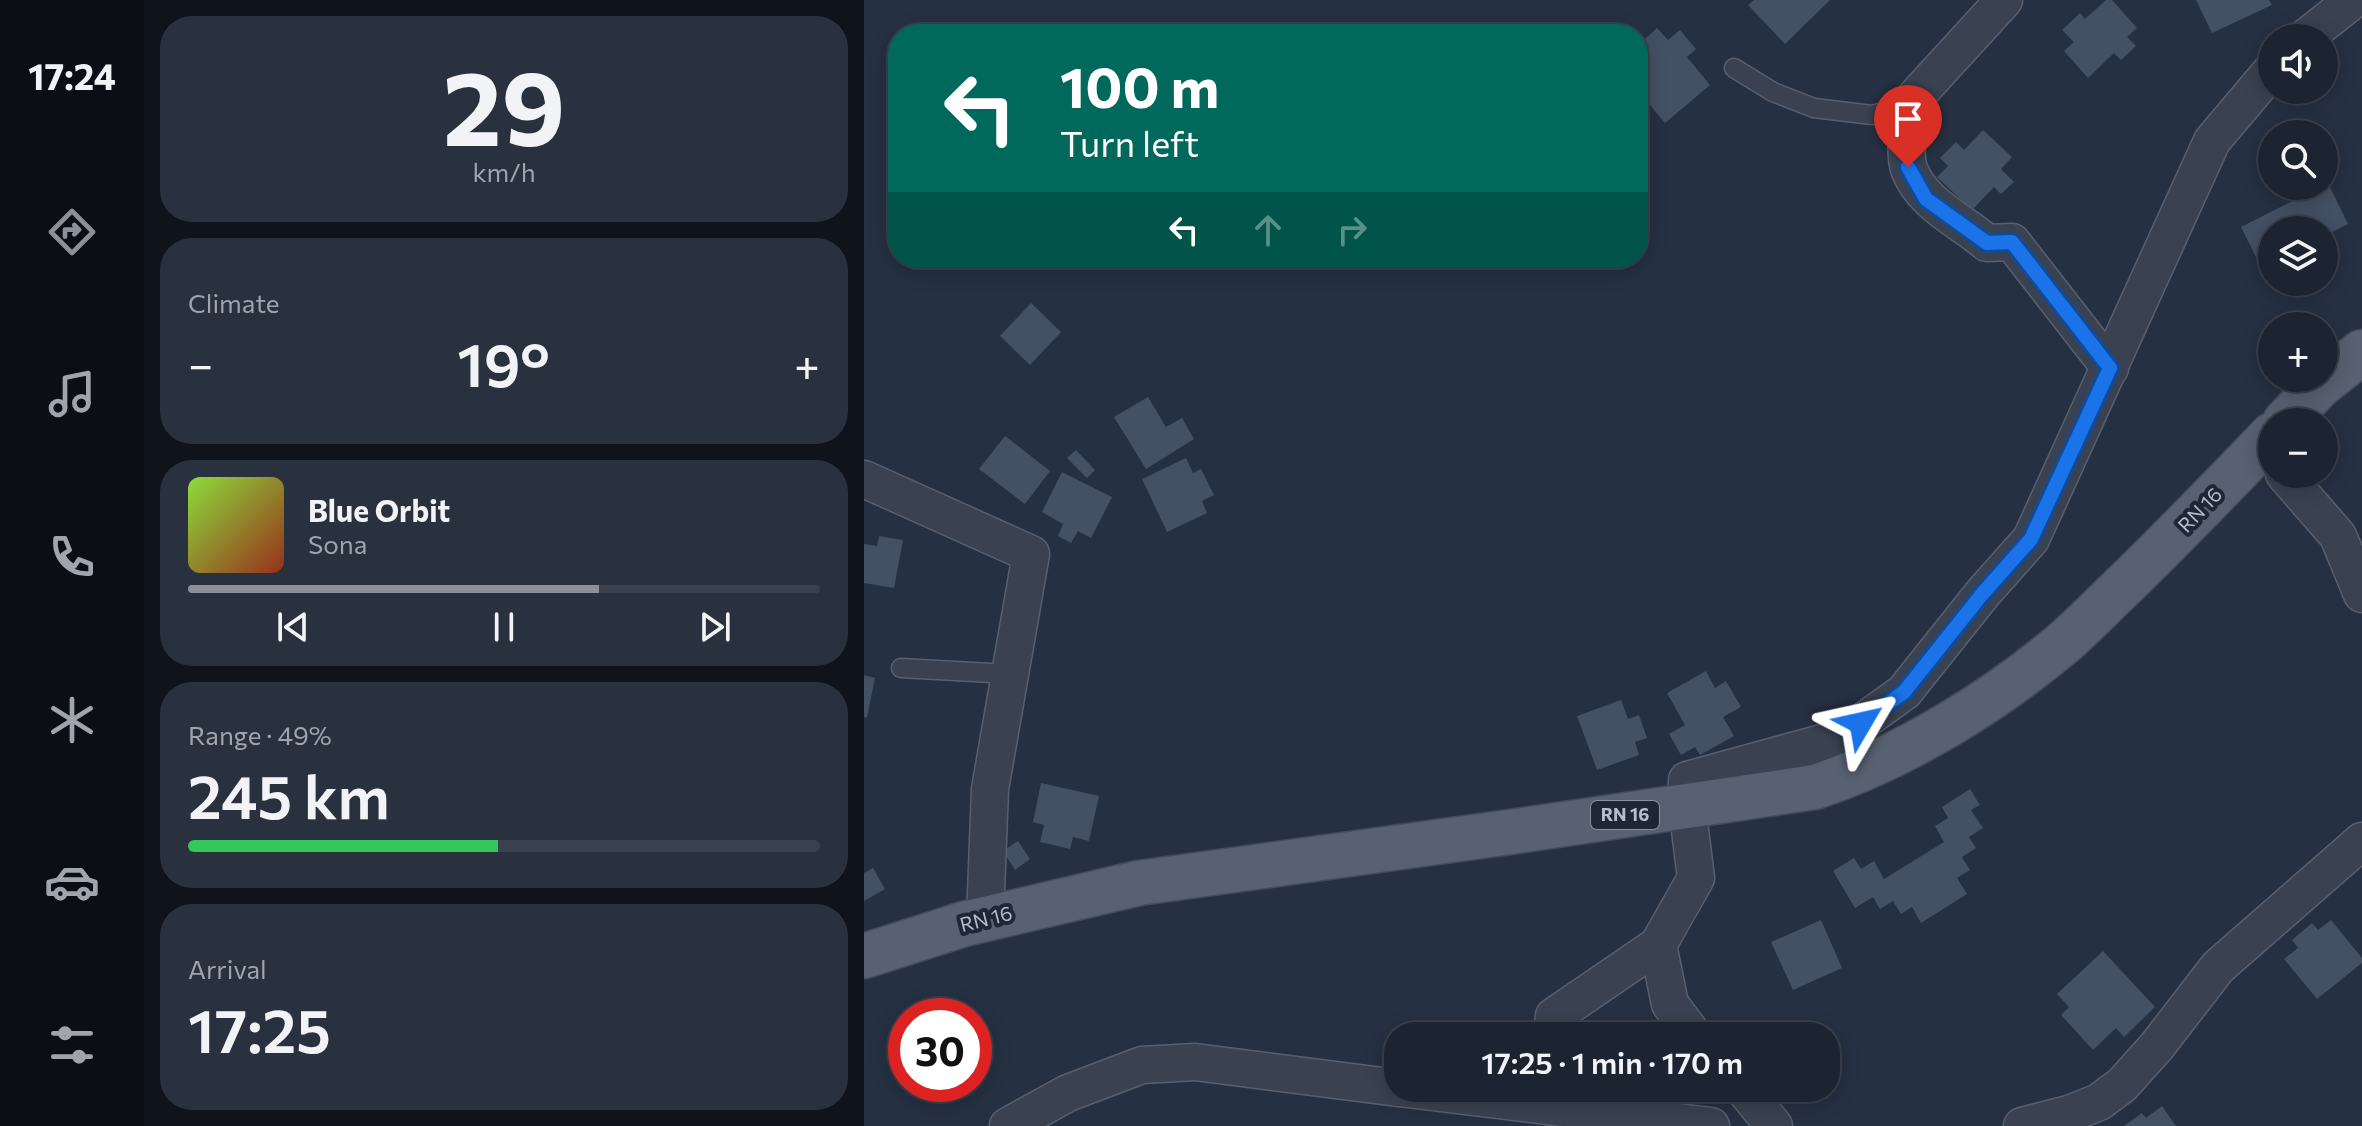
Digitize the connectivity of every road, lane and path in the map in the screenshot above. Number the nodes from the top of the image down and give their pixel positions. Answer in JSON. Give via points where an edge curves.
{"nodes":[{"id":1,"x":2004,"y":0,"type":"edge"},
{"id":2,"x":2353,"y":0,"type":"edge"},
{"id":3,"x":2323,"y":24,"type":"edge"},
{"id":4,"x":1734,"y":68,"type":"dead end"},
{"id":5,"x":2258,"y":87,"type":"edge"},
{"id":6,"x":1908,"y":105,"type":"junction"},
{"id":7,"x":2362,"y":352,"type":"edge"},
{"id":8,"x":2110,"y":368,"type":"junction"},
{"id":9,"x":2303,"y":408,"type":"edge"},
{"id":10,"x":2258,"y":463,"type":"edge"},
{"id":11,"x":864,"y":479,"type":"edge"},
{"id":12,"x":2304,"y":488,"type":"edge"},
{"id":13,"x":2362,"y":594,"type":"edge"},
{"id":14,"x":901,"y":668,"type":"dead end"},
{"id":15,"x":1010,"y":674,"type":"junction"},
{"id":16,"x":1687,"y":806,"type":"junction"},
{"id":17,"x":2362,"y":841,"type":"edge"},
{"id":18,"x":985,"y":919,"type":"junction"},
{"id":19,"x":1658,"y":945,"type":"junction"},
{"id":20,"x":864,"y":956,"type":"edge"},
{"id":21,"x":1553,"y":1022,"type":"edge"},
{"id":22,"x":1684,"y":1022,"type":"edge"},
{"id":23,"x":1384,"y":1086,"type":"edge"},
{"id":24,"x":1580,"y":1102,"type":"edge"},
{"id":25,"x":1754,"y":1102,"type":"edge"},
{"id":26,"x":1008,"y":1126,"type":"edge"},
{"id":27,"x":1711,"y":1126,"type":"edge"},
{"id":28,"x":1774,"y":1126,"type":"edge"},
{"id":29,"x":2022,"y":1126,"type":"edge"}],
"edges":[{"from":1,"to":6,"type":"street"},
{"from":2,"to":3,"type":"street"},
{"from":4,"to":6,"type":"lane","via":[[1773,92],[1814,108],[1872,115]]},
{"from":5,"to":8,"type":"street","via":[[2212,141]]},
{"from":6,"to":8,"type":"street","via":[[1908,167],[1926,199],[1987,243],[2012,242]]},
{"from":7,"to":9,"type":"main road","name":"RN 16","number":"RN 16","via":[[2319,386]]},
{"from":8,"to":16,"type":"street","via":[[2031,539],[1904,692],[1840,738],[1687,780]]},
{"from":10,"to":16,"type":"main road","name":"RN 16","number":"RN 16","via":[[2062,644],[1911,746],[1815,787]]},
{"from":11,"to":15,"type":"street","via":[[1031,554]]},
{"from":12,"to":13,"type":"street","via":[[2338,536]]},
{"from":14,"to":15,"type":"lane"},
{"from":15,"to":18,"type":"street","via":[[990,789]]},
{"from":16,"to":18,"type":"main road","name":"RN 16","number":"RN 16","via":[[1139,883]]},
{"from":16,"to":19,"type":"street","via":[[1696,878]]},
{"from":17,"to":29,"type":"street","via":[[2218,967],[2122,1085],[2099,1102]]},
{"from":18,"to":20,"type":"main road","name":"RN 16","number":"RN 16"},
{"from":19,"to":21,"type":"street","via":[[1554,1016]]},
{"from":19,"to":22,"type":"street","via":[[1670,1004]]},
{"from":23,"to":26,"type":"street","via":[[1195,1062],[1142,1065],[1068,1093]]},
{"from":24,"to":27,"type":"street"},
{"from":25,"to":28,"type":"street"}]}
